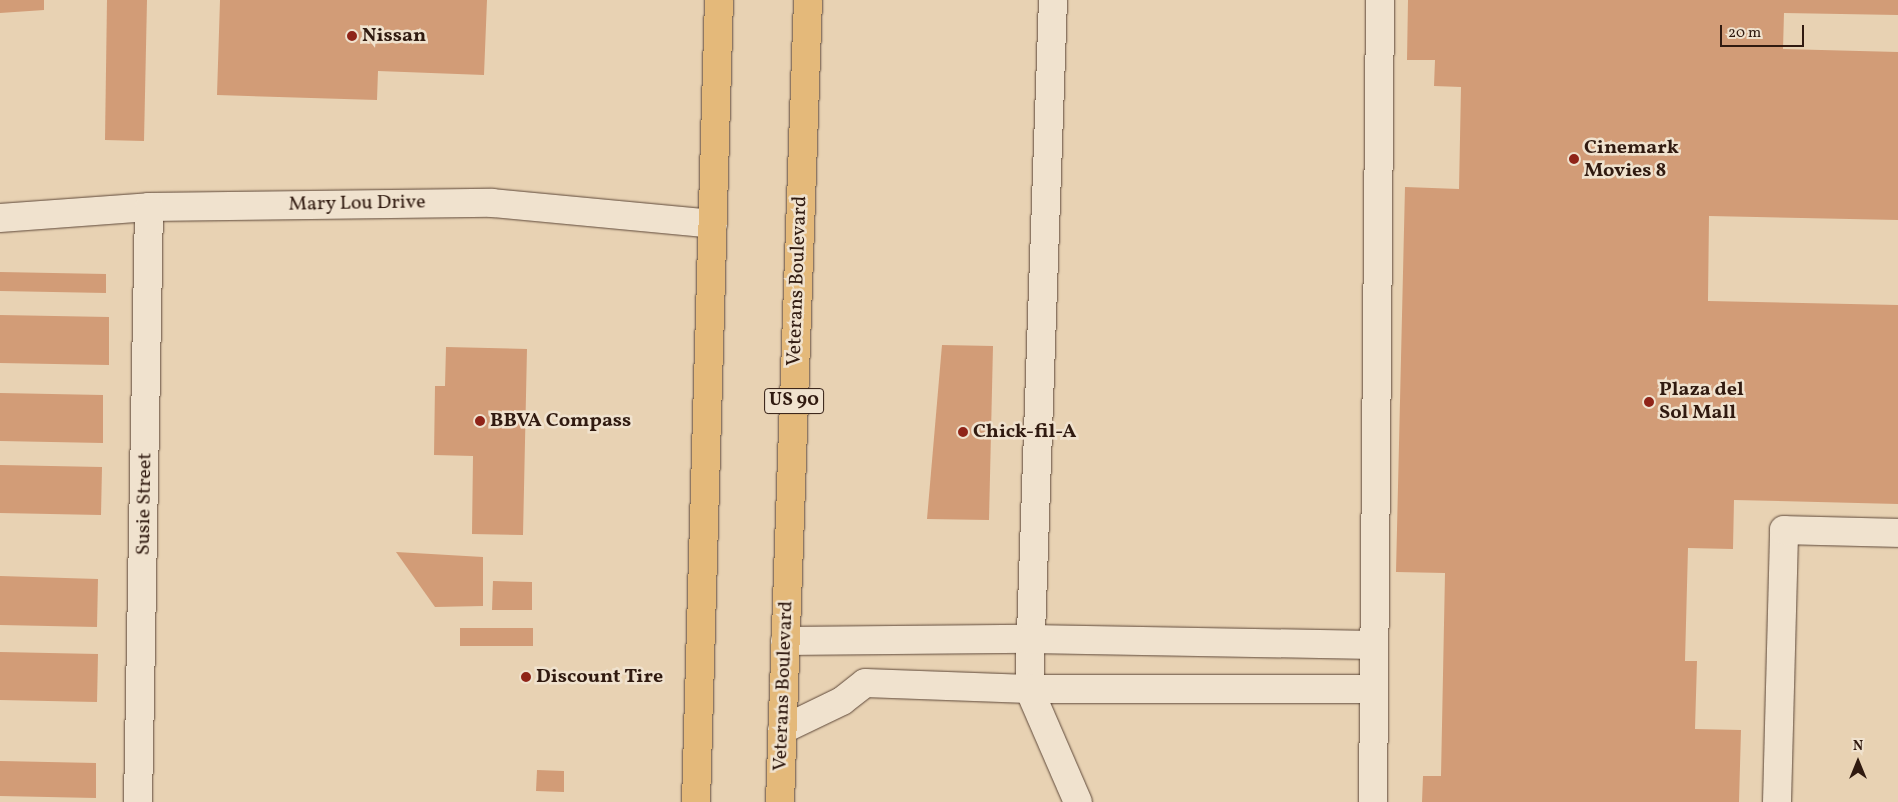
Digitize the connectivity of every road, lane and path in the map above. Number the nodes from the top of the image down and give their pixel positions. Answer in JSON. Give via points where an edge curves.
{"nodes":[{"id":1,"x":719,"y":0,"type":"edge"},
{"id":2,"x":808,"y":0,"type":"edge"},
{"id":3,"x":1053,"y":0,"type":"edge"},
{"id":4,"x":1380,"y":0,"type":"edge"},
{"id":5,"x":149,"y":207,"type":"junction"},
{"id":6,"x":0,"y":218,"type":"edge"},
{"id":7,"x":713,"y":224,"type":"junction"},
{"id":8,"x":1898,"y":533,"type":"edge"},
{"id":9,"x":1030,"y":639,"type":"junction"},
{"id":10,"x":785,"y":640,"type":"junction"},
{"id":11,"x":1374,"y":645,"type":"junction"},
{"id":12,"x":1029,"y":688,"type":"junction"},
{"id":13,"x":1374,"y":688,"type":"junction"},
{"id":14,"x":782,"y":730,"type":"junction"},
{"id":15,"x":138,"y":802,"type":"edge"},
{"id":16,"x":696,"y":802,"type":"edge"},
{"id":17,"x":780,"y":802,"type":"edge"},
{"id":18,"x":1078,"y":802,"type":"edge"},
{"id":19,"x":1373,"y":802,"type":"edge"},
{"id":20,"x":1777,"y":802,"type":"edge"}],
"edges":[{"from":1,"to":7,"type":"main road"},
{"from":2,"to":10,"type":"main road","name":"Veterans Boulevard","number":"US 90"},
{"from":3,"to":9,"type":"street"},
{"from":4,"to":11,"type":"street"},
{"from":5,"to":6,"type":"street","name":"Mary Lou Drive"},
{"from":5,"to":7,"type":"street","name":"Mary Lou Drive","via":[[492,203]]},
{"from":5,"to":15,"type":"street","name":"Susie Street"},
{"from":7,"to":16,"type":"main road"},
{"from":8,"to":20,"type":"street","via":[[1784,530]]},
{"from":9,"to":10,"type":"street"},
{"from":9,"to":11,"type":"street"},
{"from":9,"to":12,"type":"street"},
{"from":10,"to":14,"type":"main road","name":"Veterans Boulevard","number":"US 90"},
{"from":11,"to":13,"type":"street"},
{"from":12,"to":13,"type":"street"},
{"from":12,"to":14,"type":"street","via":[[865,683],[842,701]]},
{"from":12,"to":18,"type":"street"},
{"from":13,"to":19,"type":"street"},
{"from":14,"to":17,"type":"main road","name":"Veterans Boulevard","number":"US 90"}]}
